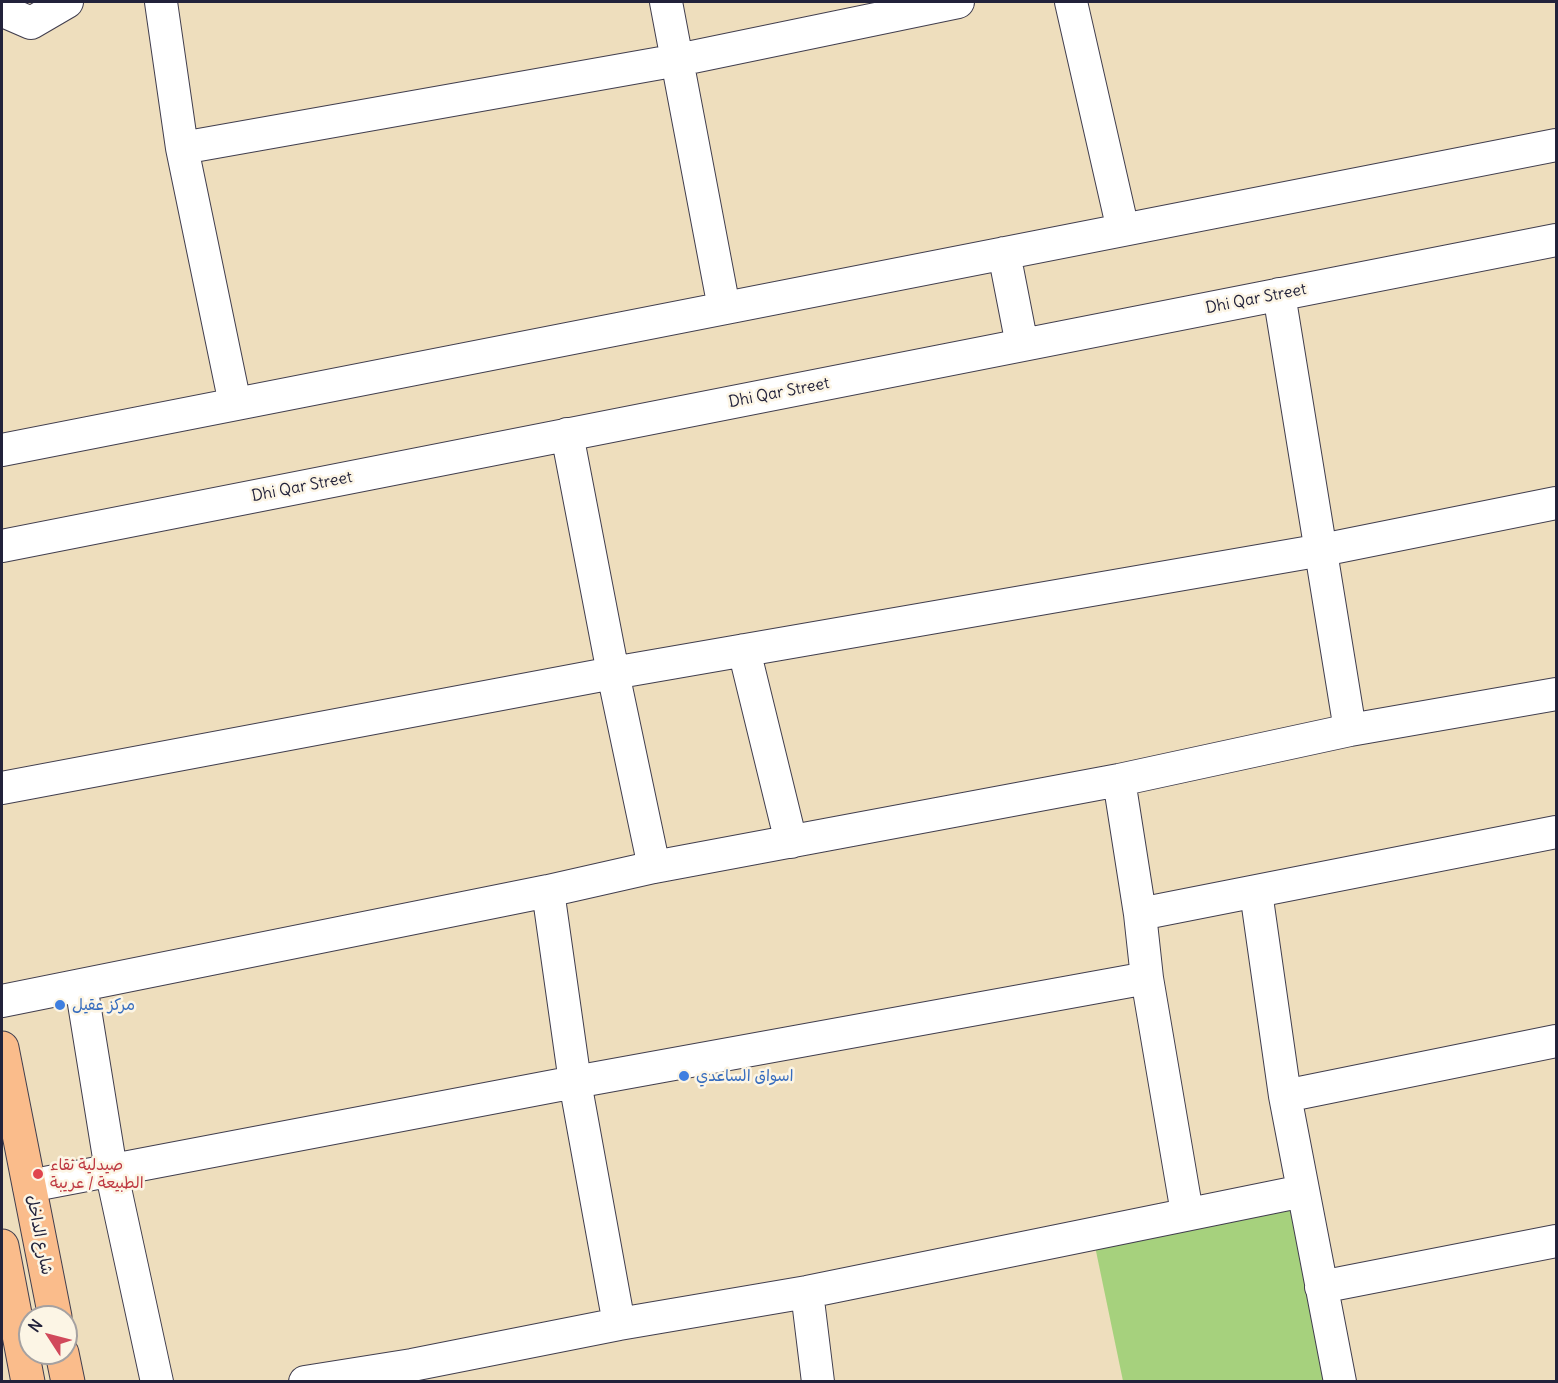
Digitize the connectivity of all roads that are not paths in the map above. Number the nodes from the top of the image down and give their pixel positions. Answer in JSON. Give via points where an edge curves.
{"nodes":[{"id":1,"x":67,"y":2,"type":"edge"},
{"id":2,"x":161,"y":2,"type":"edge"},
{"id":3,"x":666,"y":2,"type":"edge"},
{"id":4,"x":958,"y":2,"type":"edge"},
{"id":5,"x":1071,"y":2,"type":"edge"},
{"id":6,"x":2,"y":3,"type":"edge"},
{"id":7,"x":678,"y":60,"type":"junction"},
{"id":8,"x":1557,"y":145,"type":"edge"},
{"id":9,"x":182,"y":148,"type":"junction"},
{"id":10,"x":1123,"y":230,"type":"junction"},
{"id":11,"x":1557,"y":240,"type":"edge"},
{"id":12,"x":1004,"y":253,"type":"junction"},
{"id":13,"x":1279,"y":294,"type":"junction"},
{"id":14,"x":724,"y":308,"type":"junction"},
{"id":15,"x":1022,"y":345,"type":"junction"},
{"id":16,"x":235,"y":404,"type":"junction"},
{"id":17,"x":567,"y":434,"type":"junction"},
{"id":18,"x":2,"y":450,"type":"edge"},
{"id":19,"x":1557,"y":503,"type":"edge"},
{"id":20,"x":2,"y":546,"type":"edge"},
{"id":21,"x":1322,"y":550,"type":"junction"},
{"id":22,"x":744,"y":650,"type":"junction"},
{"id":23,"x":613,"y":673,"type":"junction"},
{"id":24,"x":1557,"y":694,"type":"edge"},
{"id":25,"x":1350,"y":730,"type":"junction"},
{"id":26,"x":1119,"y":780,"type":"junction"},
{"id":27,"x":2,"y":788,"type":"edge"},
{"id":28,"x":1557,"y":832,"type":"edge"},
{"id":29,"x":791,"y":842,"type":"junction"},
{"id":30,"x":654,"y":867,"type":"junction"},
{"id":31,"x":548,"y":891,"type":"junction"},
{"id":32,"x":1256,"y":892,"type":"junction"},
{"id":33,"x":1140,"y":914,"type":"junction"},
{"id":34,"x":1147,"y":978,"type":"junction"},
{"id":35,"x":81,"y":985,"type":"junction"},
{"id":36,"x":2,"y":1000,"type":"edge"},
{"id":37,"x":1557,"y":1041,"type":"edge"},
{"id":38,"x":2,"y":1048,"type":"edge"},
{"id":39,"x":575,"y":1082,"type":"junction"},
{"id":40,"x":1285,"y":1095,"type":"junction"},
{"id":41,"x":111,"y":1170,"type":"junction"},
{"id":42,"x":29,"y":1186,"type":"junction"},
{"id":43,"x":1303,"y":1191,"type":"junction"},
{"id":44,"x":1187,"y":1214,"type":"junction"},
{"id":45,"x":1557,"y":1241,"type":"edge"},
{"id":46,"x":2,"y":1246,"type":"edge"},
{"id":47,"x":1321,"y":1287,"type":"junction"},
{"id":48,"x":807,"y":1292,"type":"junction"},
{"id":49,"x":53,"y":1305,"type":"edge"},
{"id":50,"x":619,"y":1324,"type":"junction"},
{"id":51,"x":64,"y":1365,"type":"edge"},
{"id":52,"x":413,"y":1373,"type":"edge"},
{"id":53,"x":26,"y":1381,"type":"edge"},
{"id":54,"x":68,"y":1382,"type":"edge"},
{"id":55,"x":157,"y":1382,"type":"edge"},
{"id":56,"x":305,"y":1382,"type":"edge"},
{"id":57,"x":818,"y":1382,"type":"edge"},
{"id":58,"x":1340,"y":1382,"type":"edge"}],
"edges":[{"from":1,"to":6,"type":"street","via":[[31,23],[3,11]]},
{"from":2,"to":9,"type":"street"},
{"from":3,"to":7,"type":"street"},
{"from":4,"to":7,"type":"street"},
{"from":5,"to":10,"type":"street"},
{"from":7,"to":9,"type":"street"},
{"from":7,"to":14,"type":"street"},
{"from":8,"to":10,"type":"street"},
{"from":9,"to":16,"type":"street"},
{"from":10,"to":12,"type":"street"},
{"from":11,"to":13,"type":"street","name":"Dhi Qar Street"},
{"from":12,"to":14,"type":"street"},
{"from":12,"to":15,"type":"street"},
{"from":13,"to":15,"type":"street","name":"Dhi Qar Street"},
{"from":13,"to":21,"type":"street"},
{"from":14,"to":16,"type":"street"},
{"from":15,"to":17,"type":"street","name":"Dhi Qar Street"},
{"from":16,"to":18,"type":"street"},
{"from":17,"to":20,"type":"street","name":"Dhi Qar Street"},
{"from":17,"to":23,"type":"street"},
{"from":19,"to":21,"type":"street"},
{"from":21,"to":22,"type":"street"},
{"from":21,"to":25,"type":"street"},
{"from":22,"to":23,"type":"street"},
{"from":22,"to":29,"type":"street"},
{"from":23,"to":27,"type":"street"},
{"from":23,"to":30,"type":"street"},
{"from":24,"to":25,"type":"street"},
{"from":25,"to":26,"type":"street"},
{"from":26,"to":29,"type":"street"},
{"from":26,"to":33,"type":"street"},
{"from":28,"to":32,"type":"street"},
{"from":29,"to":30,"type":"street"},
{"from":30,"to":31,"type":"street"},
{"from":31,"to":35,"type":"street"},
{"from":31,"to":39,"type":"street"},
{"from":32,"to":33,"type":"street"},
{"from":32,"to":40,"type":"street"},
{"from":33,"to":34,"type":"street"},
{"from":34,"to":39,"type":"street"},
{"from":34,"to":44,"type":"street"},
{"from":35,"to":36,"type":"street"},
{"from":35,"to":41,"type":"street"},
{"from":37,"to":40,"type":"street"},
{"from":38,"to":42,"type":"main road","name":"شارع الداخل"},
{"from":39,"to":41,"type":"street"},
{"from":39,"to":50,"type":"street"},
{"from":40,"to":43,"type":"street"},
{"from":41,"to":42,"type":"street"},
{"from":41,"to":55,"type":"street"},
{"from":42,"to":49,"type":"main road","name":"شارع الداخل"},
{"from":43,"to":44,"type":"street"},
{"from":43,"to":47,"type":"street"},
{"from":44,"to":48,"type":"street"},
{"from":45,"to":47,"type":"street"},
{"from":46,"to":53,"type":"main road"},
{"from":47,"to":58,"type":"street"},
{"from":48,"to":50,"type":"street"},
{"from":48,"to":57,"type":"street"},
{"from":50,"to":52,"type":"street"},
{"from":51,"to":54,"type":"main road"},
{"from":52,"to":56,"type":"street"}]}
